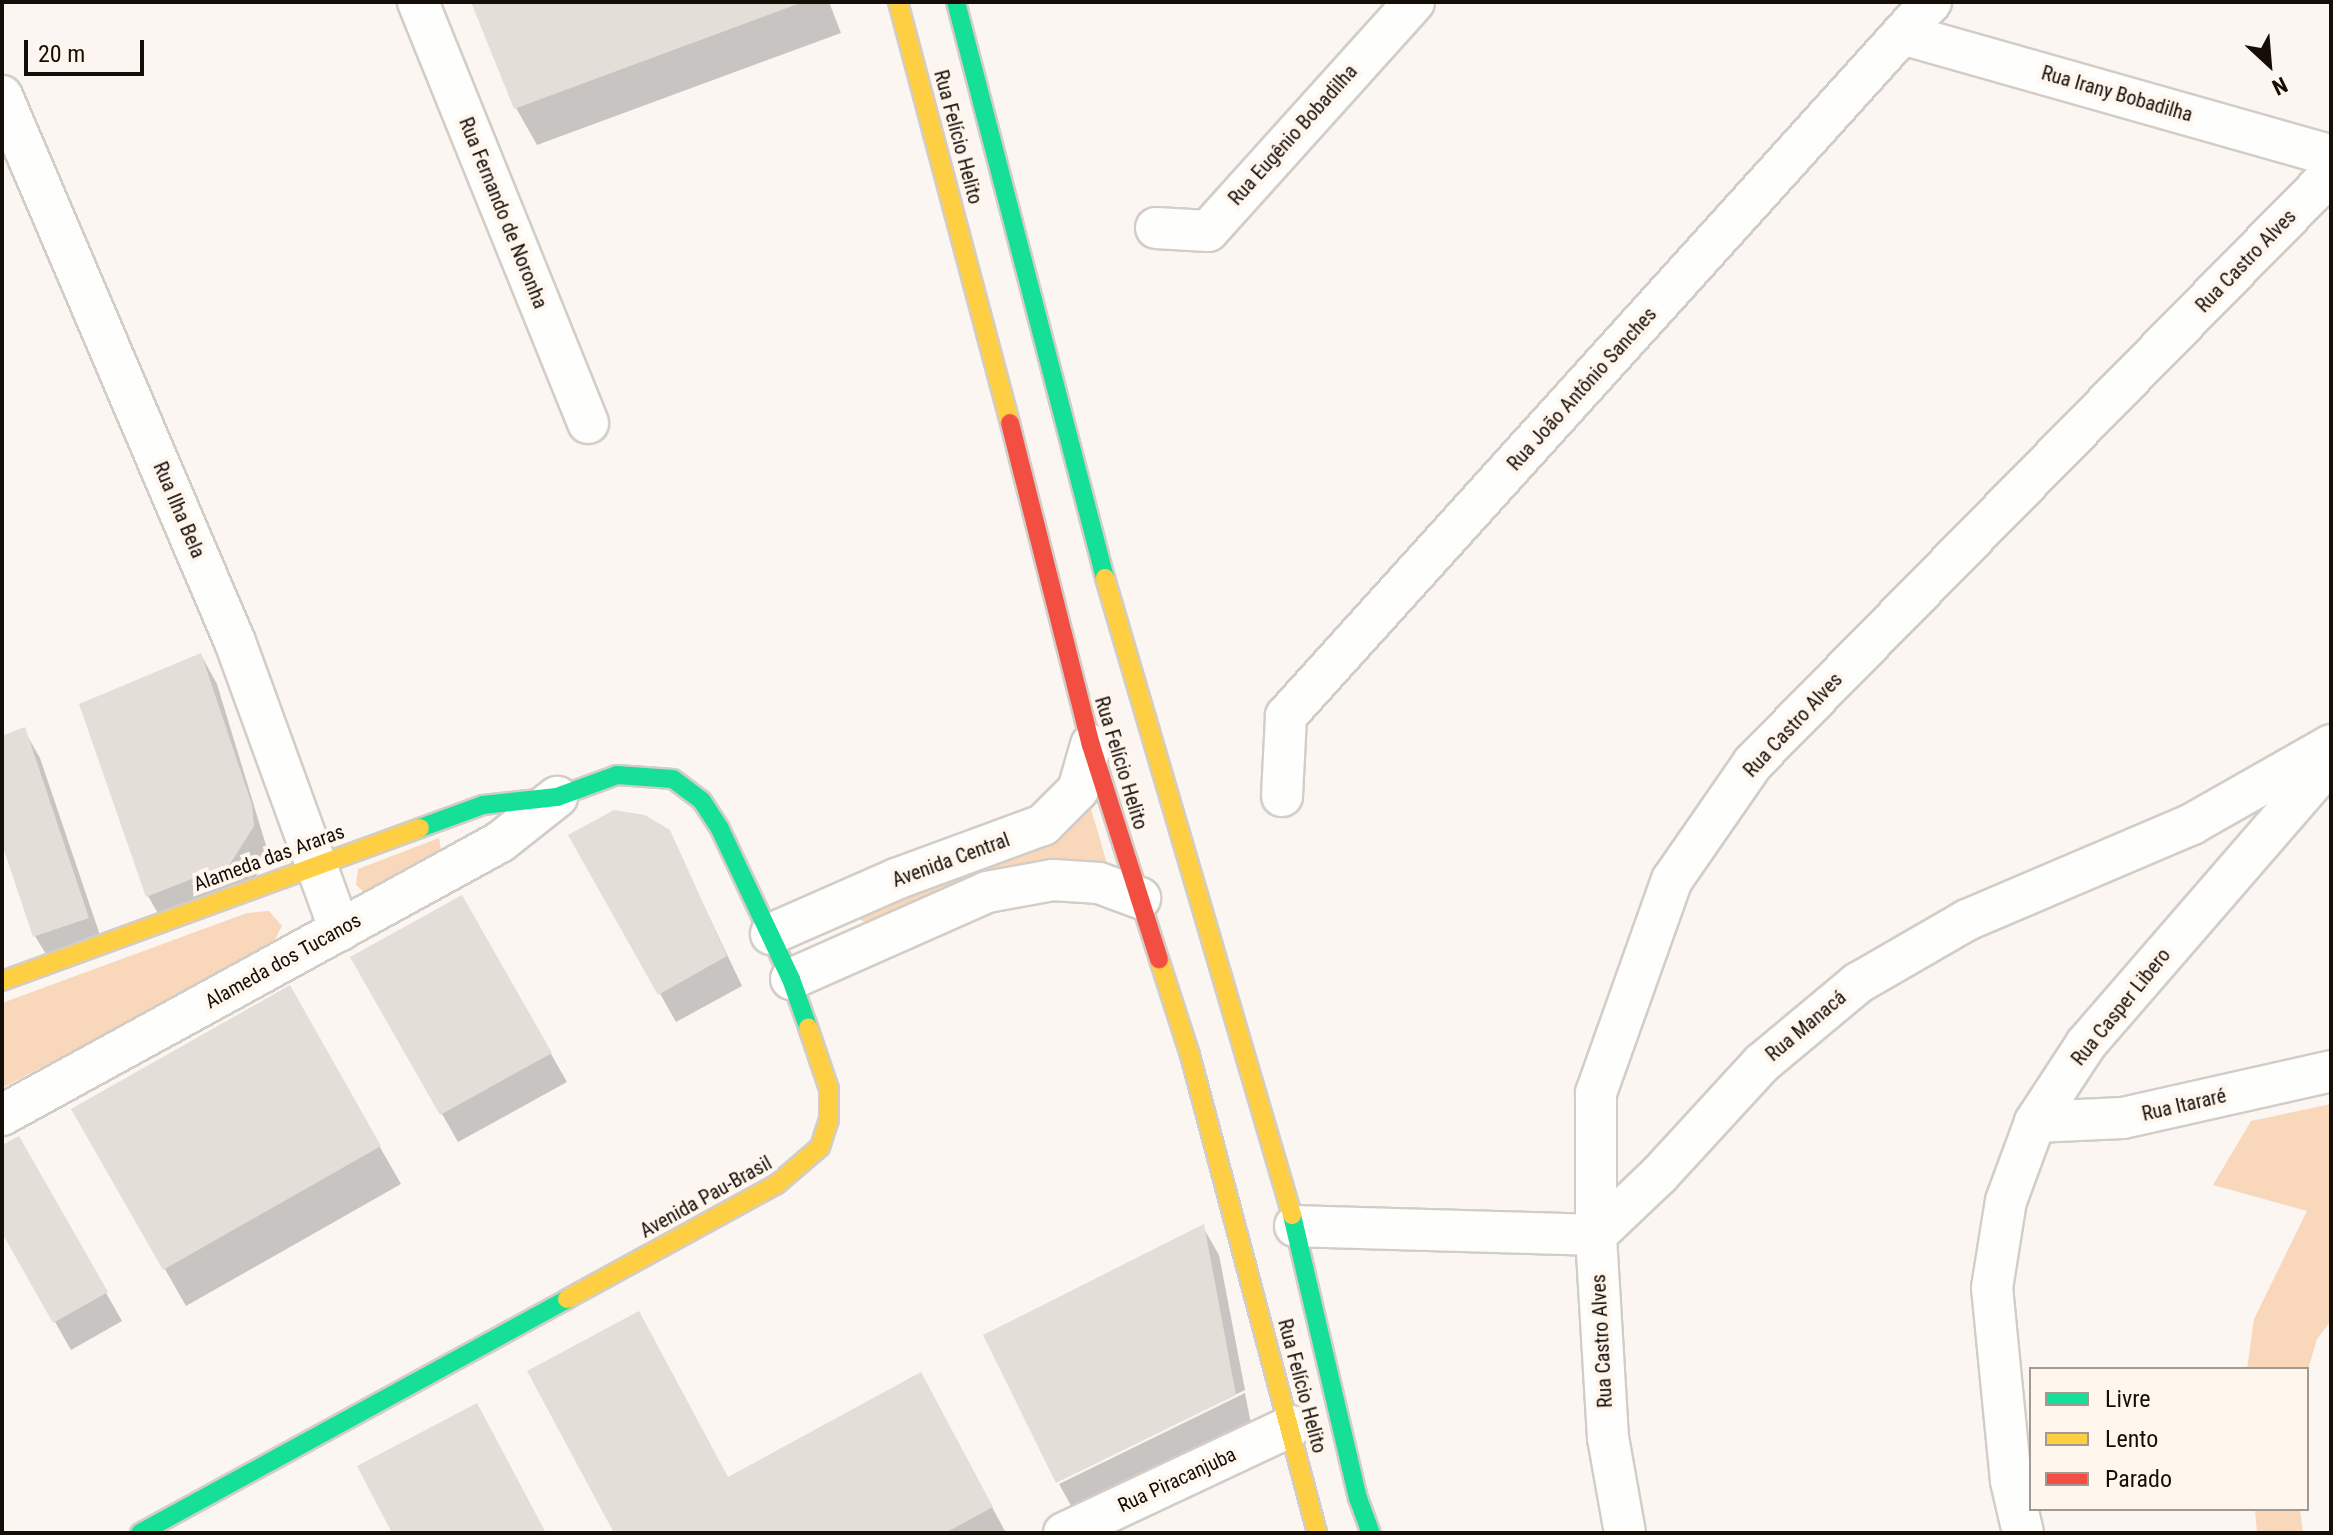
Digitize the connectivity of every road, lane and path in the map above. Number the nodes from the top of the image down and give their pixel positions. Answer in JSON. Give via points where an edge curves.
{"nodes":[{"id":1,"x":418,"y":2,"type":"edge"},
{"id":2,"x":898,"y":2,"type":"edge"},
{"id":3,"x":956,"y":2,"type":"edge"},
{"id":4,"x":1414,"y":2,"type":"edge"},
{"id":5,"x":1931,"y":2,"type":"edge"},
{"id":6,"x":1902,"y":34,"type":"junction"},
{"id":7,"x":2,"y":96,"type":"edge"},
{"id":8,"x":2331,"y":155,"type":"edge"},
{"id":9,"x":2331,"y":174,"type":"edge"},
{"id":10,"x":1156,"y":228,"type":"dead end"},
{"id":11,"x":588,"y":423,"type":"dead end"},
{"id":12,"x":1091,"y":745,"type":"junction"},
{"id":13,"x":2331,"y":745,"type":"edge"},
{"id":14,"x":2331,"y":761,"type":"edge"},
{"id":15,"x":1282,"y":796,"type":"dead end"},
{"id":16,"x":557,"y":797,"type":"junction"},
{"id":17,"x":311,"y":864,"type":"junction"},
{"id":18,"x":1140,"y":898,"type":"junction"},
{"id":19,"x":340,"y":931,"type":"junction"},
{"id":20,"x":771,"y":934,"type":"junction"},
{"id":21,"x":791,"y":979,"type":"junction"},
{"id":22,"x":2,"y":981,"type":"edge"},
{"id":23,"x":2331,"y":1071,"type":"edge"},
{"id":24,"x":2,"y":1115,"type":"edge"},
{"id":25,"x":2035,"y":1122,"type":"junction"},
{"id":26,"x":1295,"y":1226,"type":"junction"},
{"id":27,"x":1596,"y":1235,"type":"junction"},
{"id":28,"x":1291,"y":1426,"type":"junction"},
{"id":29,"x":140,"y":1533,"type":"edge"},
{"id":30,"x":1064,"y":1533,"type":"edge"},
{"id":31,"x":1317,"y":1533,"type":"edge"},
{"id":32,"x":1371,"y":1533,"type":"edge"},
{"id":33,"x":1625,"y":1533,"type":"edge"},
{"id":34,"x":2023,"y":1533,"type":"edge"}],
"edges":[{"from":1,"to":11,"type":"street","name":"Rua Fernando de Noronha"},
{"from":2,"to":12,"type":"main road","name":"Rua Felício Helito"},
{"from":3,"to":26,"type":"main road","name":"Rua Felício Helito","via":[[1023,245],[1086,512]]},
{"from":4,"to":10,"type":"street","name":"Rua Eugênio Bobadilha","via":[[1208,231]]},
{"from":5,"to":6,"type":"street","name":"Rua João Antônio Sanches"},
{"from":6,"to":8,"type":"street","name":"Rua Irany Bobadilha"},
{"from":6,"to":15,"type":"street","name":"Rua João Antônio Sanches","via":[[1286,716]]},
{"from":7,"to":17,"type":"street","name":"Rua Ilha Bela","via":[[235,642]]},
{"from":9,"to":27,"type":"street","name":"Rua Castro Alves","via":[[1753,763],[1672,880],[1596,1093]]},
{"from":12,"to":18,"type":"main road","name":"Rua Felício Helito"},
{"from":12,"to":20,"type":"street","name":"Avenida Central","via":[[1078,790],[1043,825],[896,879]]},
{"from":13,"to":27,"type":"street","name":"Rua Manacá","via":[[2192,824],[1967,920],[1858,983],[1762,1063]]},
{"from":14,"to":25,"type":"street","name":"Rua Casper Libero","via":[[2086,1044]]},
{"from":16,"to":17,"type":"main road","name":"Alameda das Araras","via":[[483,805]]},
{"from":16,"to":19,"type":"street","name":"Alameda dos Tucanos","via":[[500,842]]},
{"from":16,"to":20,"type":"main road","name":"Avenida Pau-Brasil","via":[[617,775],[673,779],[702,801]]},
{"from":17,"to":19,"type":"street","name":"Rua Ilha Bela"},
{"from":17,"to":22,"type":"main road","name":"Alameda das Araras"},
{"from":18,"to":21,"type":"street","via":[[1099,883],[1053,880],[987,892]]},
{"from":18,"to":28,"type":"main road","name":"Rua Felício Helito","via":[[1190,1055]]},
{"from":19,"to":24,"type":"street","name":"Alameda dos Tucanos"},
{"from":20,"to":21,"type":"main road","name":"Avenida Pau-Brasil"},
{"from":21,"to":29,"type":"main road","name":"Avenida Pau-Brasil","via":[[829,1089],[829,1120],[820,1147],[802,1166]]},
{"from":23,"to":25,"type":"street","name":"Rua Itararé","via":[[2123,1118]]},
{"from":25,"to":34,"type":"street","name":"Rua Casper Libero","via":[[2006,1201],[1992,1288],[2011,1481]]},
{"from":26,"to":27,"type":"street"},
{"from":26,"to":32,"type":"main road","name":"Rua Felício Helito","via":[[1358,1498]]},
{"from":27,"to":33,"type":"street","name":"Rua Castro Alves","via":[[1608,1438]]},
{"from":28,"to":30,"type":"street","name":"Rua Piracanjuba"},
{"from":28,"to":31,"type":"main road","name":"Rua Felício Helito"}]}
